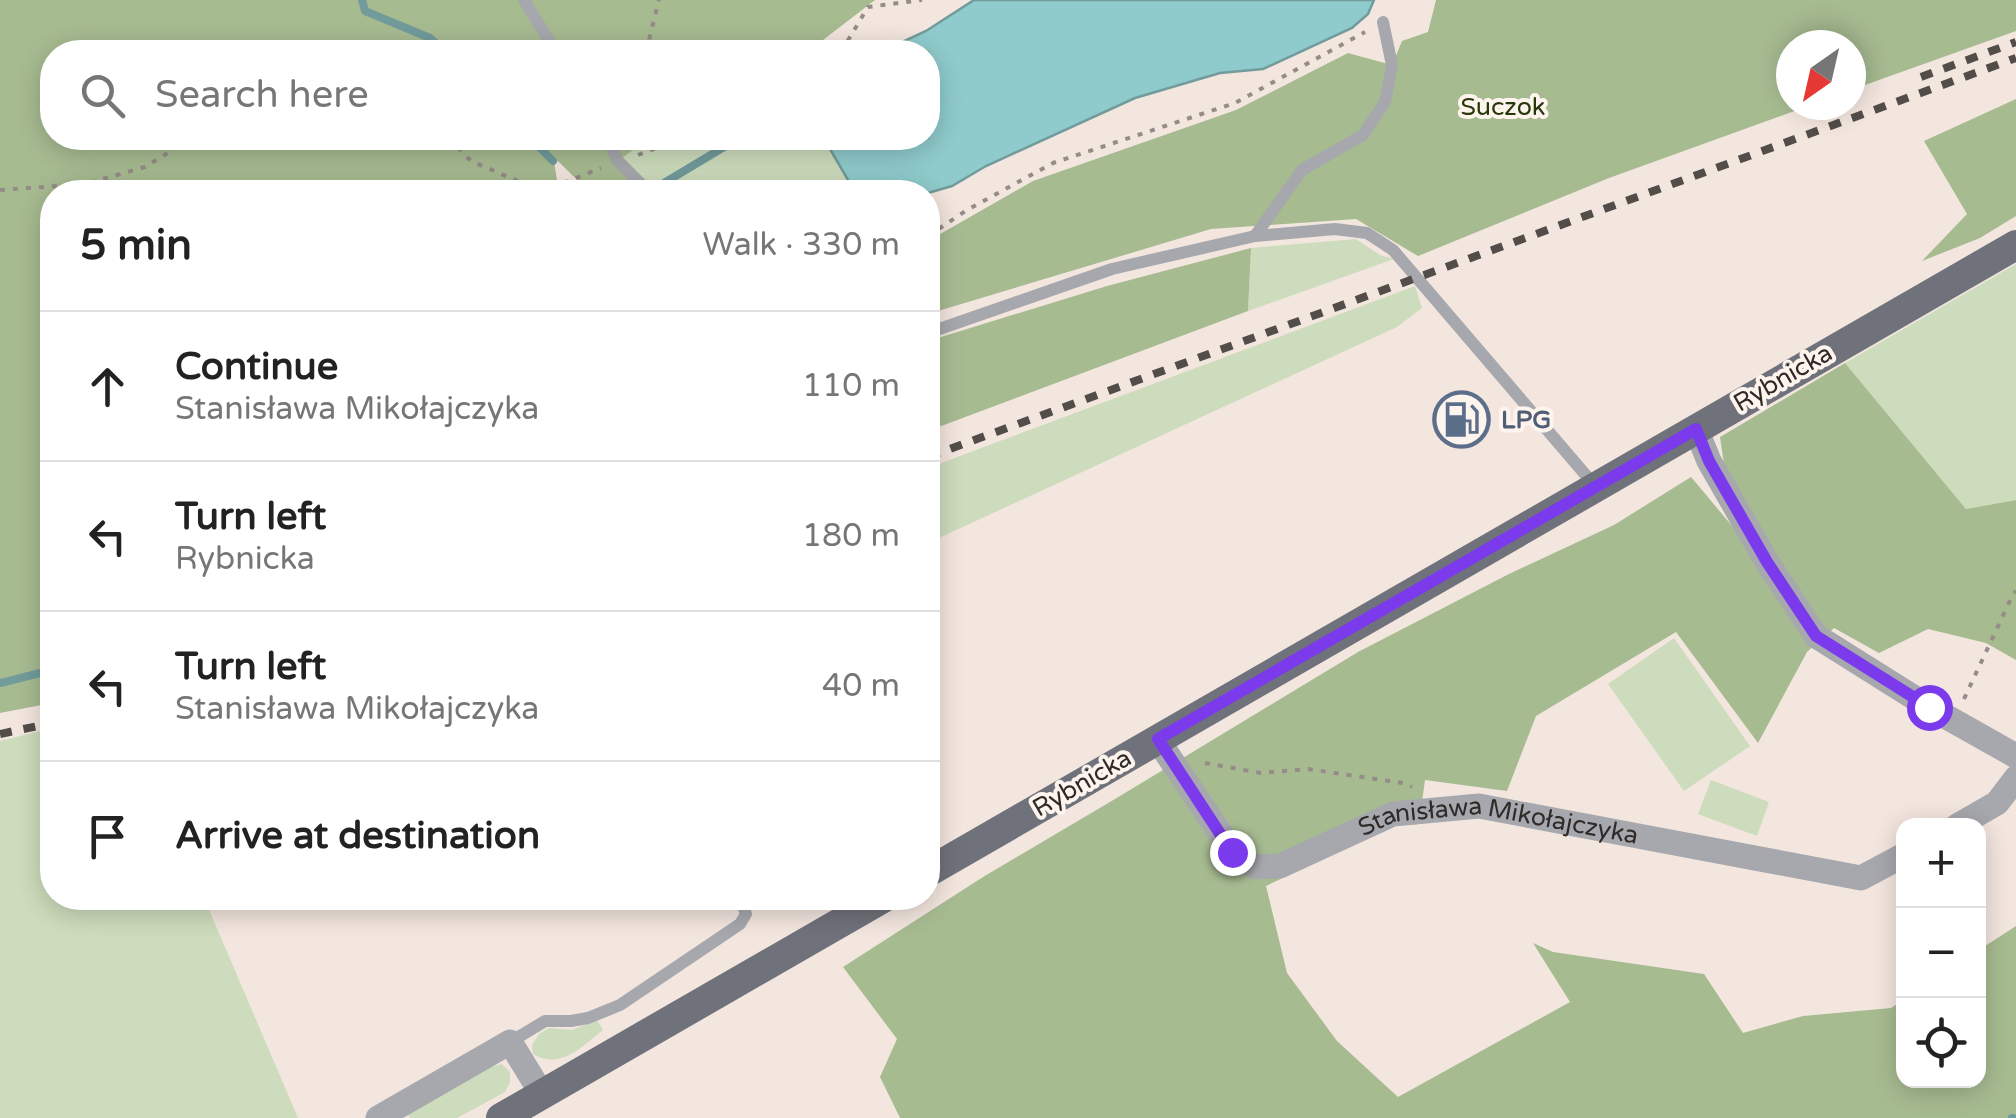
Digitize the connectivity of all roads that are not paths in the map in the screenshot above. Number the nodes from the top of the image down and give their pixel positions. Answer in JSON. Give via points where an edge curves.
{"nodes":[{"id":1,"x":524,"y":0,"type":"edge"},
{"id":2,"x":1383,"y":22,"type":"road end"},
{"id":3,"x":549,"y":40,"type":"edge"},
{"id":4,"x":612,"y":150,"type":"edge"},
{"id":5,"x":637,"y":180,"type":"edge"},
{"id":6,"x":1255,"y":236,"type":"junction"},
{"id":7,"x":2016,"y":245,"type":"edge"},
{"id":8,"x":940,"y":329,"type":"edge"},
{"id":9,"x":1696,"y":429,"type":"junction"},
{"id":10,"x":1596,"y":486,"type":"junction"},
{"id":11,"x":1158,"y":739,"type":"junction"},
{"id":12,"x":2016,"y":756,"type":"edge"},
{"id":13,"x":2016,"y":778,"type":"edge"},
{"id":14,"x":1971,"y":818,"type":"edge"},
{"id":15,"x":1896,"y":859,"type":"edge"},
{"id":16,"x":940,"y":865,"type":"edge"},
{"id":17,"x":744,"y":910,"type":"edge"},
{"id":18,"x":862,"y":910,"type":"edge"},
{"id":19,"x":510,"y":1042,"type":"junction"},
{"id":20,"x":542,"y":1094,"type":"junction"},
{"id":21,"x":378,"y":1118,"type":"edge"},
{"id":22,"x":500,"y":1118,"type":"edge"}],
"edges":[{"from":1,"to":3,"type":"lane"},
{"from":2,"to":6,"type":"lane","via":[[1392,65],[1384,102],[1363,135],[1302,170]]},
{"from":4,"to":5,"type":"lane"},
{"from":6,"to":8,"type":"lane","via":[[1112,269]]},
{"from":6,"to":10,"type":"lane","via":[[1335,229],[1368,233],[1393,250]]},
{"from":7,"to":9,"type":"main road","name":"Rybnicka"},
{"from":9,"to":10,"type":"main road","name":"Rybnicka"},
{"from":9,"to":12,"type":"street","via":[[1767,562],[1816,636]]},
{"from":10,"to":11,"type":"main road","name":"Rybnicka"},
{"from":11,"to":15,"type":"street","name":"Stanisława Mikołajczyka","via":[[1232,852],[1255,867],[1280,866],[1394,814],[1479,806],[1860,878]]},
{"from":11,"to":16,"type":"main road","name":"Rybnicka"},
{"from":13,"to":14,"type":"street","via":[[1997,803]]},
{"from":17,"to":19,"type":"lane","via":[[740,924],[620,1005],[572,1022],[545,1021]]},
{"from":18,"to":20,"type":"main road"},
{"from":19,"to":20,"type":"street"},
{"from":19,"to":21,"type":"street"},
{"from":20,"to":22,"type":"main road"}]}
